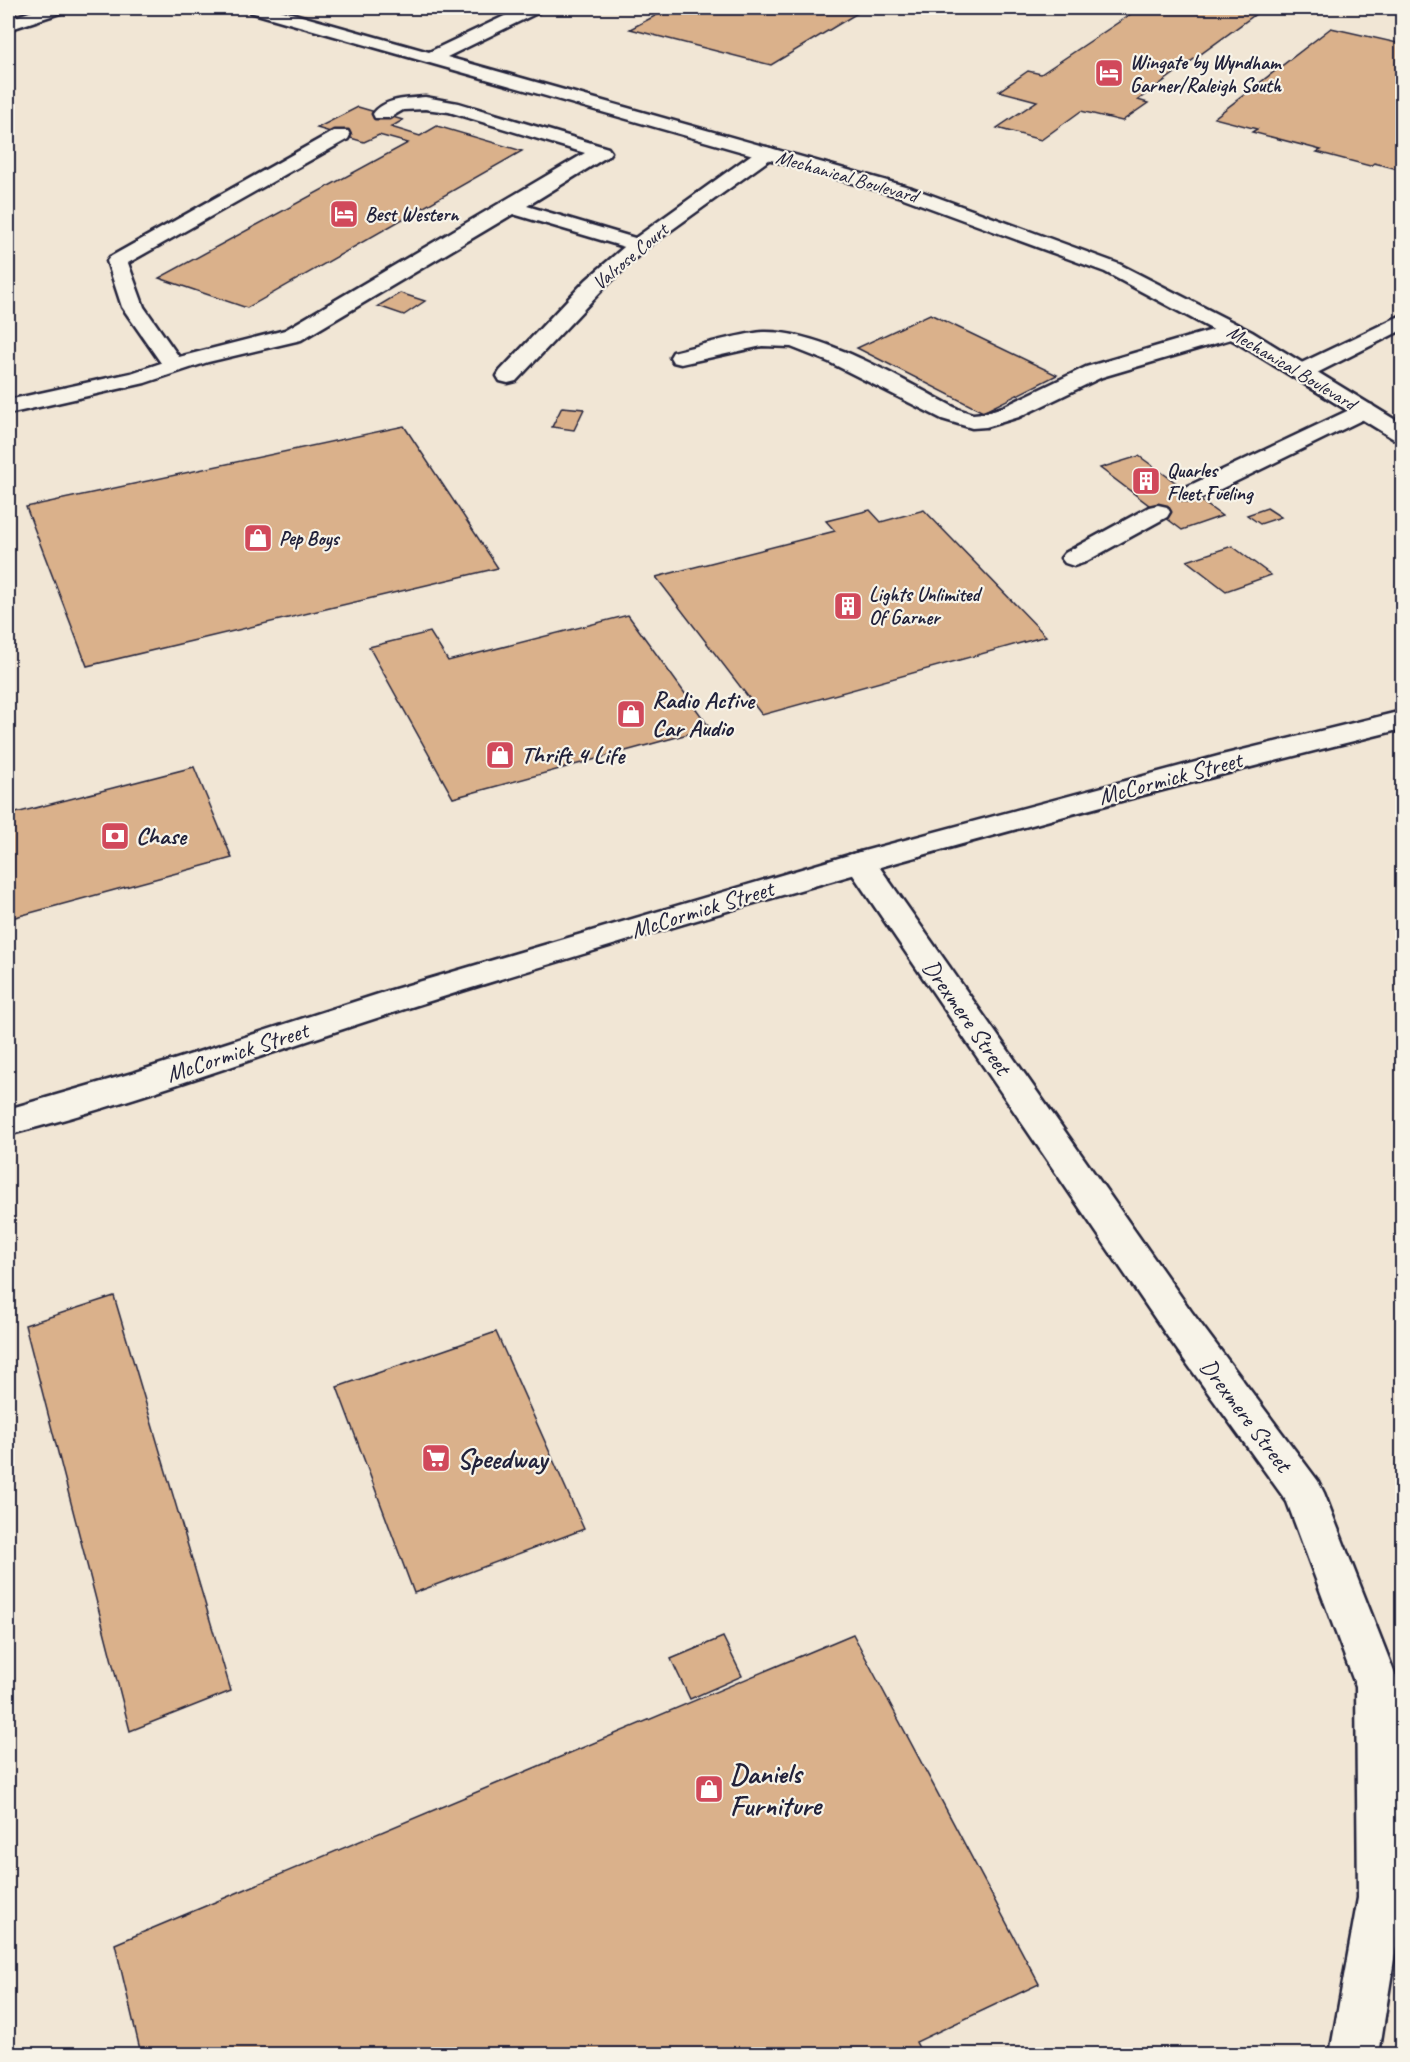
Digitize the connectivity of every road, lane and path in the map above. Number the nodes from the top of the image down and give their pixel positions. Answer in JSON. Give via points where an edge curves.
{"nodes":[{"id":1,"x":57,"y":8,"type":"edge"},
{"id":2,"x":256,"y":8,"type":"edge"},
{"id":3,"x":533,"y":8,"type":"edge"},
{"id":4,"x":8,"y":25,"type":"edge"},
{"id":5,"x":432,"y":57,"type":"junction"},
{"id":6,"x":382,"y":114,"type":"dead end"},
{"id":7,"x":341,"y":135,"type":"dead end"},
{"id":8,"x":766,"y":153,"type":"junction"},
{"id":9,"x":511,"y":207,"type":"junction"},
{"id":10,"x":638,"y":245,"type":"junction"},
{"id":11,"x":1402,"y":322,"type":"edge"},
{"id":12,"x":1233,"y":331,"type":"junction"},
{"id":13,"x":681,"y":357,"type":"dead end"},
{"id":14,"x":174,"y":366,"type":"junction"},
{"id":15,"x":1302,"y":372,"type":"junction"},
{"id":16,"x":508,"y":376,"type":"dead end"},
{"id":17,"x":8,"y":407,"type":"edge"},
{"id":18,"x":1364,"y":410,"type":"junction"},
{"id":19,"x":1402,"y":434,"type":"edge"},
{"id":20,"x":1191,"y":494,"type":"dead end"},
{"id":21,"x":1158,"y":512,"type":"dead end"},
{"id":22,"x":1074,"y":558,"type":"dead end"},
{"id":23,"x":1402,"y":720,"type":"edge"},
{"id":24,"x":860,"y":862,"type":"junction"},
{"id":25,"x":8,"y":1122,"type":"edge"},
{"id":26,"x":1355,"y":2055,"type":"edge"}],
"edges":[{"from":1,"to":4,"type":"street"},
{"from":2,"to":5,"type":"street","name":"Mechanical Boulevard"},
{"from":3,"to":5,"type":"street"},
{"from":5,"to":8,"type":"street","name":"Mechanical Boulevard"},
{"from":6,"to":9,"type":"street","via":[[399,105],[451,107],[600,152]]},
{"from":7,"to":14,"type":"street","via":[[117,261],[133,307]]},
{"from":8,"to":10,"type":"street","name":"Valrose Court"},
{"from":8,"to":12,"type":"street","name":"Mechanical Boulevard","via":[[905,192],[1005,227],[1112,268]]},
{"from":9,"to":10,"type":"street"},
{"from":9,"to":14,"type":"street","via":[[293,335]]},
{"from":10,"to":16,"type":"street","name":"Valrose Court","via":[[594,285]]},
{"from":11,"to":15,"type":"street"},
{"from":12,"to":13,"type":"street","via":[[1094,372],[1011,412],[972,422],[828,352],[794,341],[762,339]]},
{"from":12,"to":15,"type":"street","name":"Mechanical Boulevard"},
{"from":14,"to":17,"type":"street"},
{"from":15,"to":18,"type":"street","name":"Mechanical Boulevard"},
{"from":18,"to":19,"type":"street","name":"Mechanical Boulevard"},
{"from":18,"to":20,"type":"street"},
{"from":21,"to":22,"type":"street"},
{"from":23,"to":24,"type":"street","name":"McCormick Street","via":[[1222,764]]},
{"from":24,"to":25,"type":"street","name":"McCormick Street","via":[[399,999],[142,1083]]},
{"from":24,"to":26,"type":"street","name":"Drexmere Street","via":[[1178,1322],[1304,1493],[1378,1687],[1381,1898]]}]}
